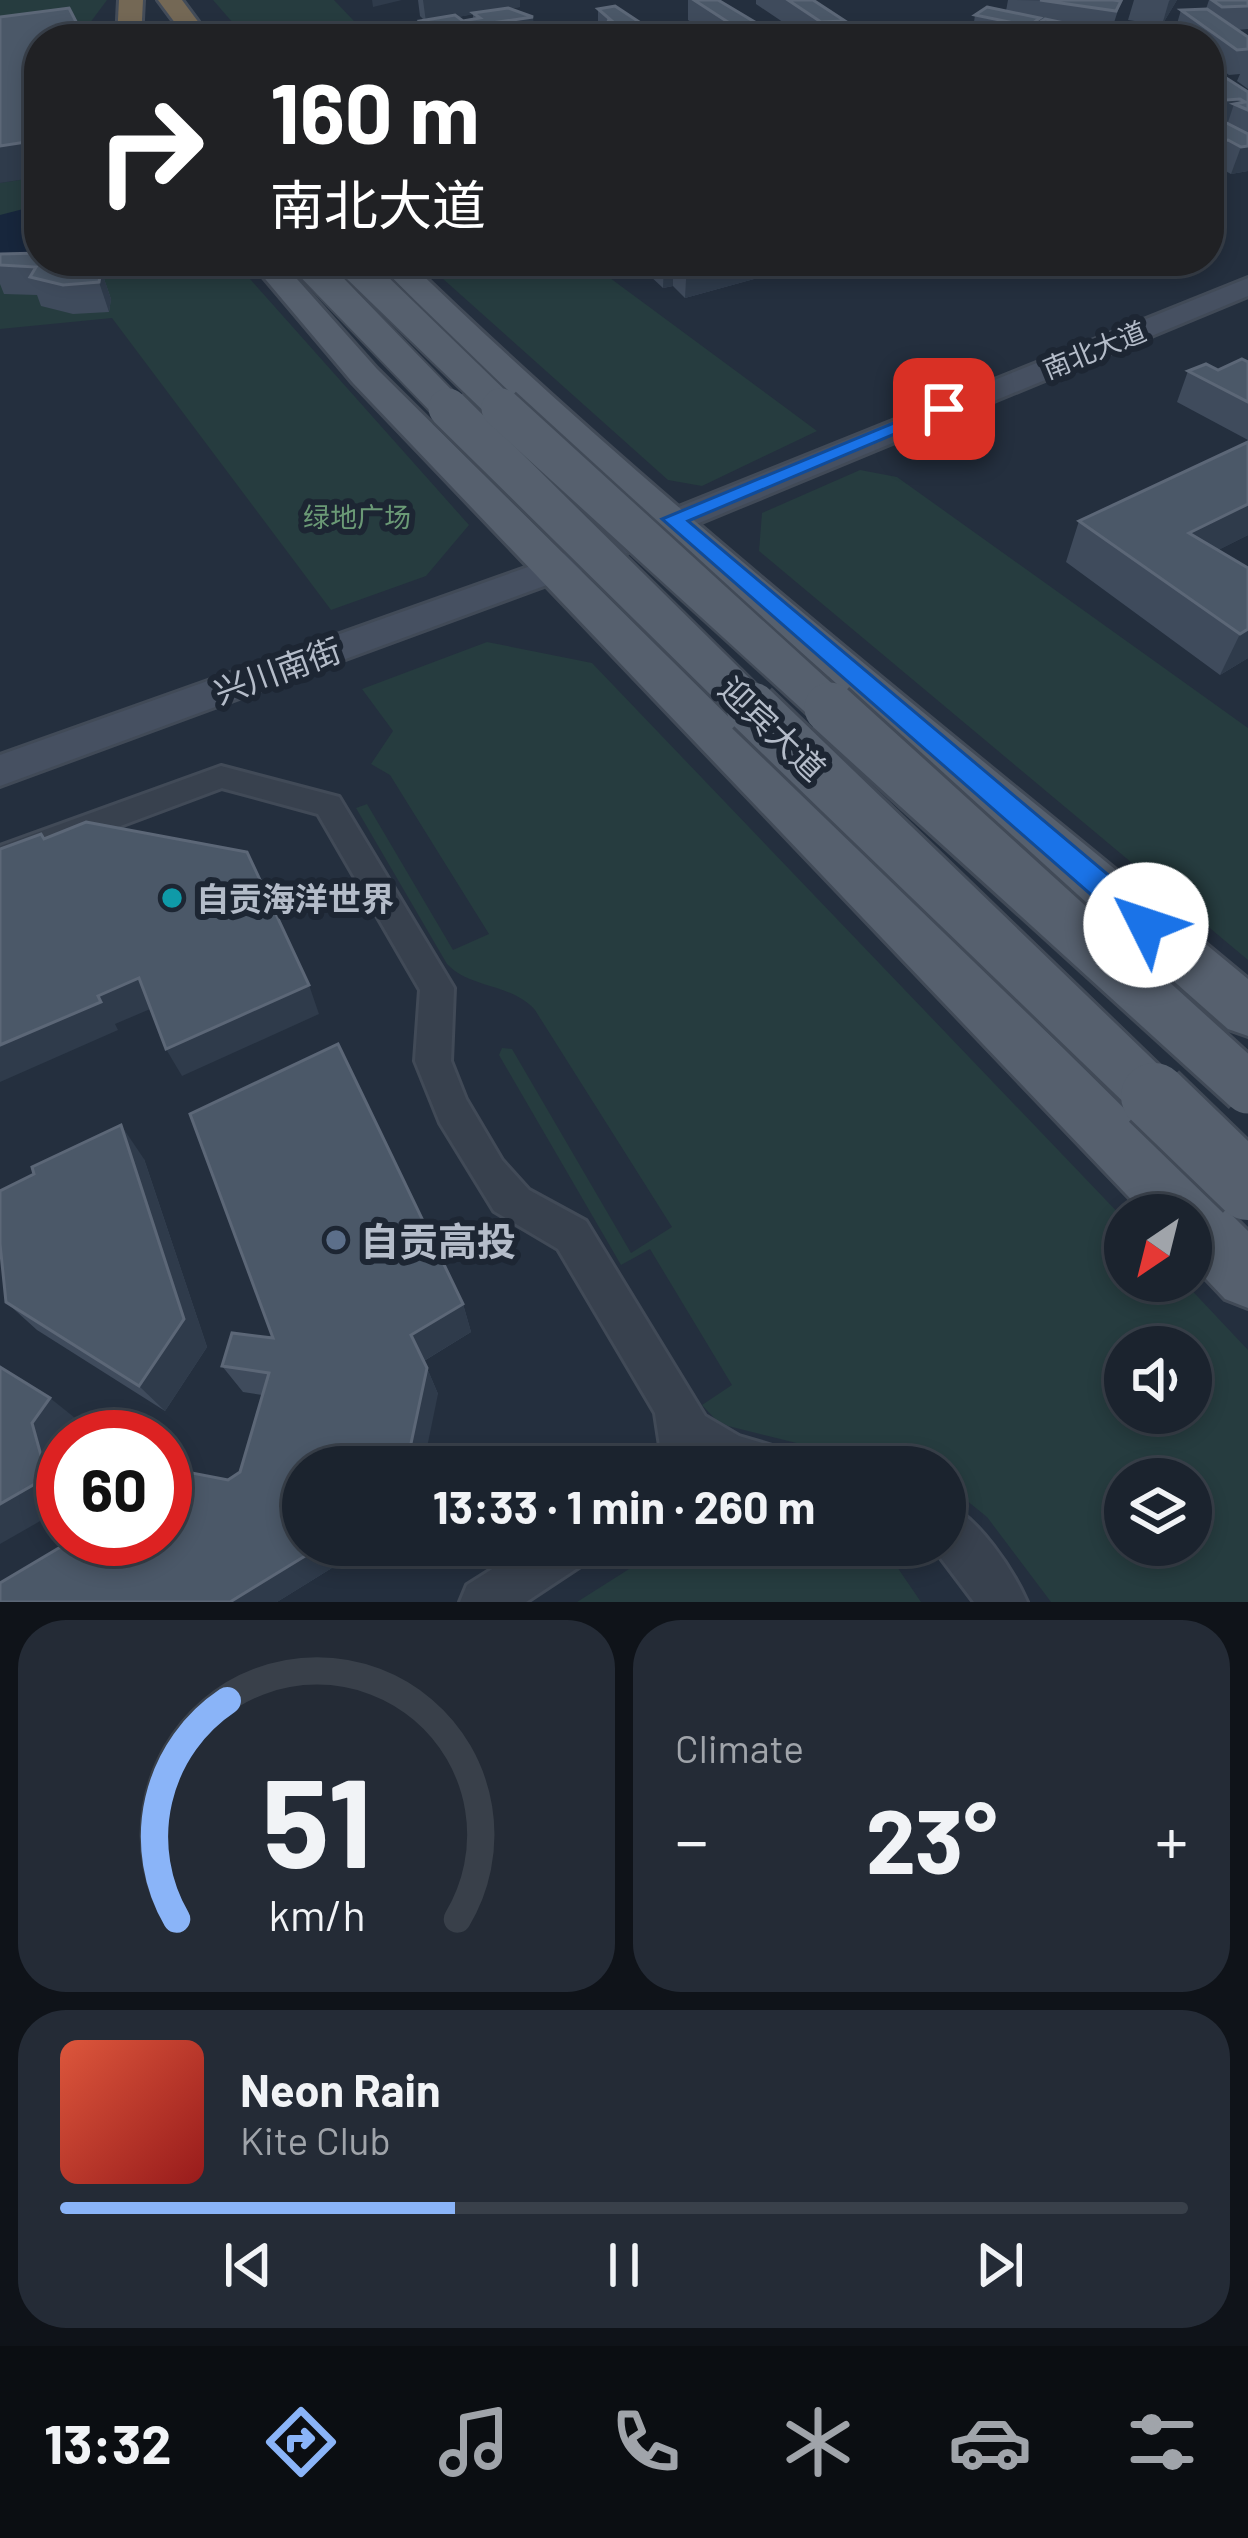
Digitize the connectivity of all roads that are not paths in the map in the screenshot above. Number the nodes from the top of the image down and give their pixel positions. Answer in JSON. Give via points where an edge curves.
{"nodes":[{"id":1,"x":278,"y":276,"type":"edge"},
{"id":2,"x":321,"y":276,"type":"edge"},
{"id":3,"x":366,"y":276,"type":"edge"},
{"id":4,"x":406,"y":276,"type":"edge"},
{"id":5,"x":1248,"y":286,"type":"edge"},
{"id":6,"x":595,"y":450,"type":"junction"},
{"id":7,"x":479,"y":493,"type":"junction"},
{"id":8,"x":673,"y":519,"type":"junction"},
{"id":9,"x":554,"y":570,"type":"junction"},
{"id":10,"x":774,"y":605,"type":"junction"},
{"id":11,"x":639,"y":657,"type":"junction"},
{"id":12,"x":0,"y":771,"type":"edge"},
{"id":13,"x":0,"y":860,"type":"edge"},
{"id":14,"x":1248,"y":1012,"type":"edge"},
{"id":15,"x":1248,"y":1088,"type":"edge"},
{"id":16,"x":1248,"y":1187,"type":"edge"},
{"id":17,"x":1168,"y":1194,"type":"edge"},
{"id":18,"x":1212,"y":1239,"type":"edge"},
{"id":19,"x":1248,"y":1276,"type":"edge"},
{"id":20,"x":674,"y":1412,"type":"junction"},
{"id":21,"x":682,"y":1446,"type":"edge"},
{"id":22,"x":700,"y":1446,"type":"edge"},
{"id":23,"x":966,"y":1553,"type":"edge"},
{"id":24,"x":540,"y":1566,"type":"edge"},
{"id":25,"x":484,"y":1602,"type":"edge"},
{"id":26,"x":1004,"y":1602,"type":"edge"}],
"edges":[{"from":1,"to":7,"type":"main road"},
{"from":2,"to":16,"type":"main road","name":"迎宾大道","bridge":true,"via":[[549,512]]},
{"from":3,"to":15,"type":"main road","name":"迎宾大道","bridge":true},
{"from":4,"to":6,"type":"main road"},
{"from":5,"to":8,"type":"street","name":"南北大道"},
{"from":6,"to":7,"type":"main road","via":[[604,478],[571,508],[520,510]]},
{"from":6,"to":8,"type":"main road"},
{"from":7,"to":9,"type":"main road"},
{"from":8,"to":9,"type":"street","name":"南北大道"},
{"from":8,"to":10,"type":"main road"},
{"from":9,"to":11,"type":"main road"},
{"from":9,"to":12,"type":"street","name":"兴川南街"},
{"from":10,"to":11,"type":"main road","via":[[704,580],[666,584],[633,604],[627,618]]},
{"from":10,"to":14,"type":"main road"},
{"from":11,"to":17,"type":"main road"},
{"from":13,"to":20,"type":"street","via":[[221,777],[328,806],[437,988],[433,1065],[498,1186],[572,1234]]},
{"from":18,"to":19,"type":"main road"},
{"from":20,"to":21,"type":"street"},
{"from":20,"to":22,"type":"street"},
{"from":23,"to":26,"type":"street"},
{"from":24,"to":25,"type":"street"}]}
